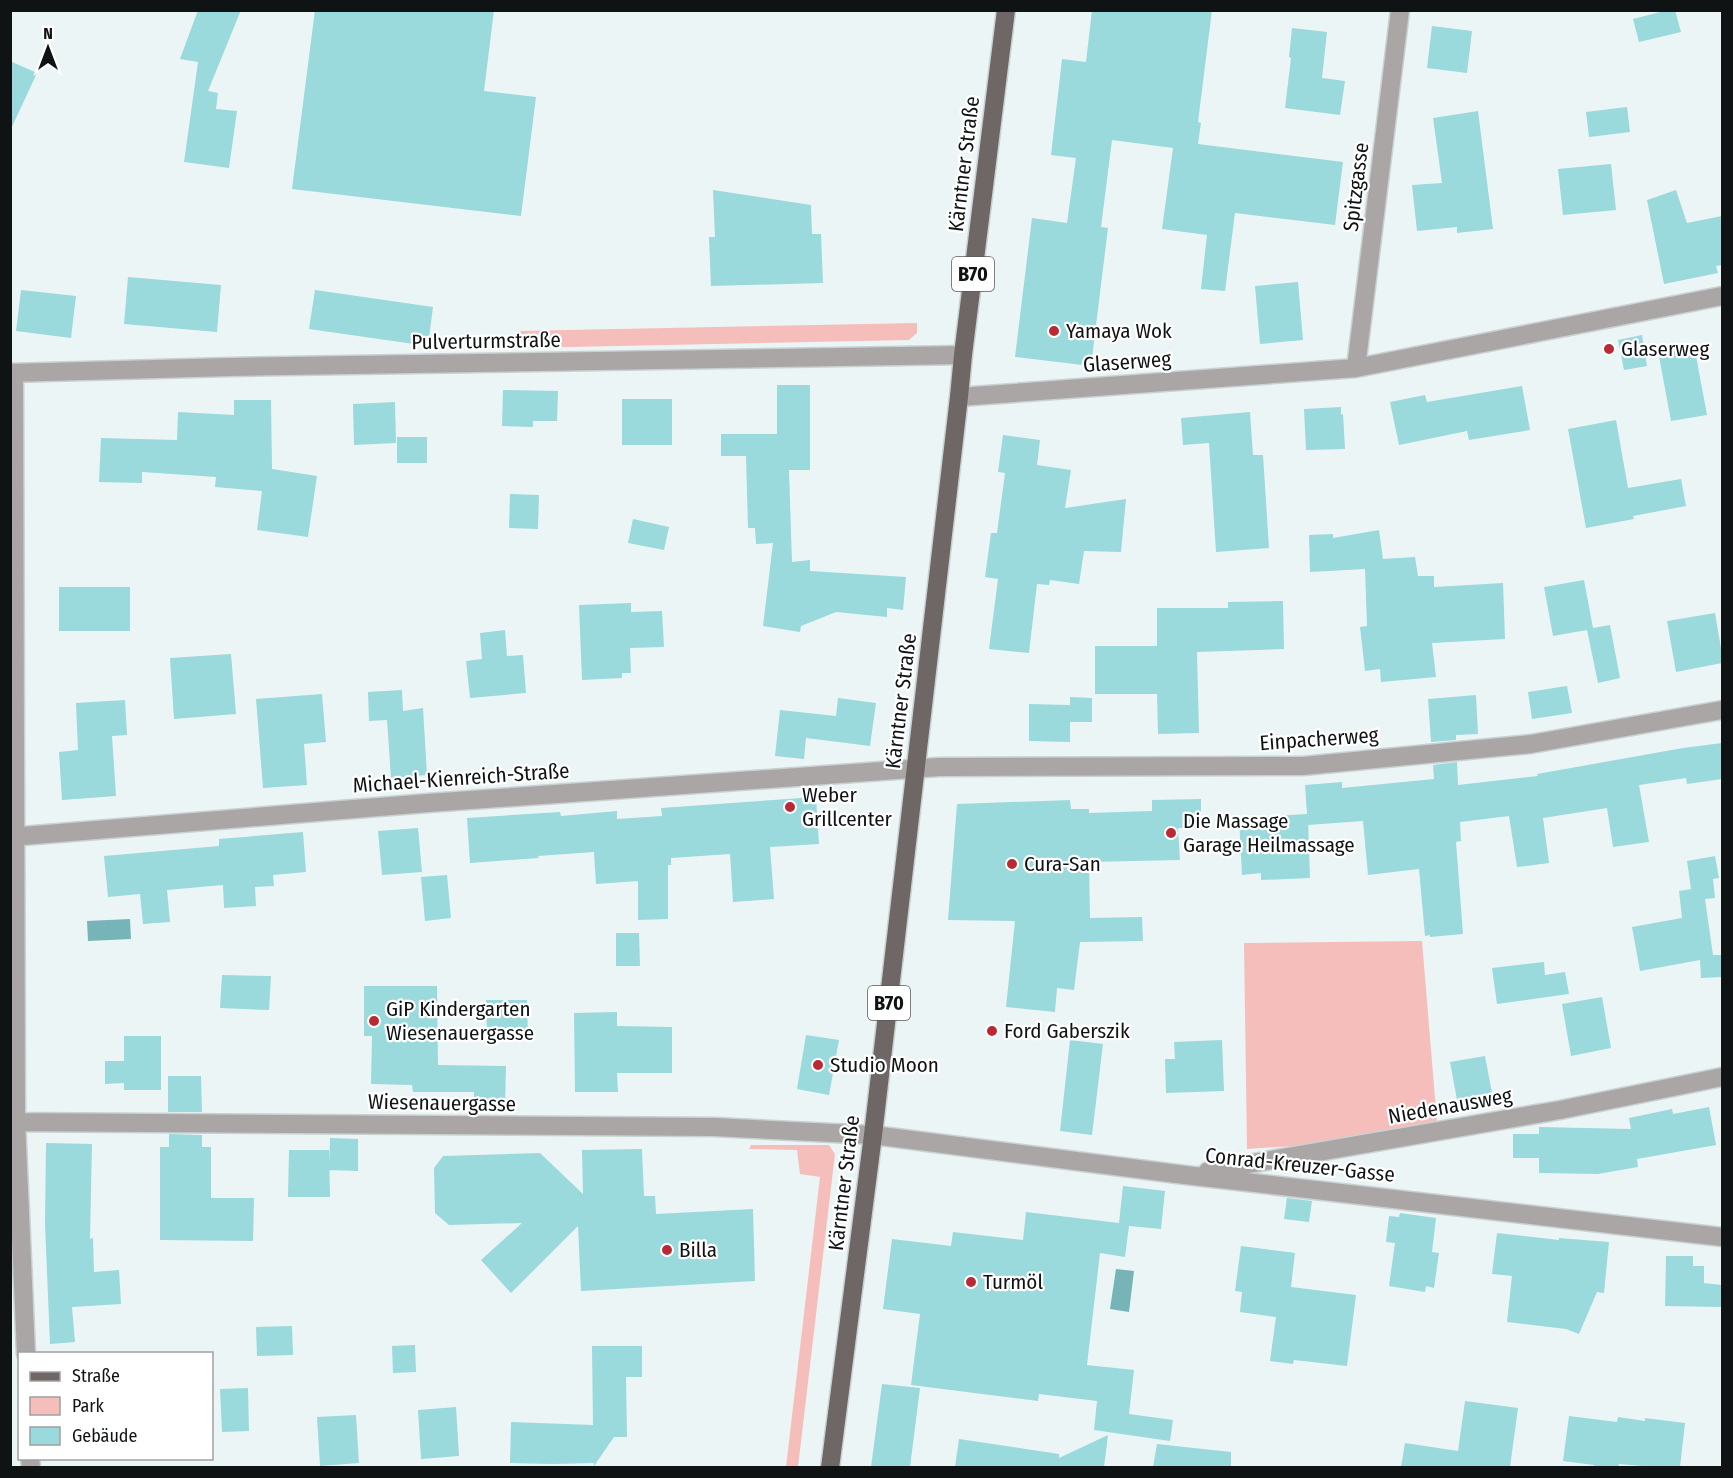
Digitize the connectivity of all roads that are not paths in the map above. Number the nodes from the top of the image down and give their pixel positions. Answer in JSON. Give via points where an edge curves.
{"nodes":[{"id":1,"x":1006,"y":10,"type":"edge"},
{"id":2,"x":1400,"y":10,"type":"edge"},
{"id":3,"x":1722,"y":296,"type":"edge"},
{"id":4,"x":963,"y":355,"type":"junction"},
{"id":5,"x":1356,"y":368,"type":"junction"},
{"id":6,"x":12,"y":373,"type":"edge"},
{"id":7,"x":959,"y":397,"type":"junction"},
{"id":8,"x":1722,"y":711,"type":"edge"},
{"id":9,"x":915,"y":769,"type":"junction"},
{"id":10,"x":12,"y":837,"type":"edge"},
{"id":11,"x":1722,"y":1077,"type":"edge"},
{"id":12,"x":13,"y":1121,"type":"edge"},
{"id":13,"x":873,"y":1135,"type":"junction"},
{"id":14,"x":1185,"y":1174,"type":"junction"},
{"id":15,"x":1722,"y":1237,"type":"edge"},
{"id":16,"x":26,"y":1352,"type":"edge"},
{"id":17,"x":830,"y":1467,"type":"edge"}],
"edges":[{"from":1,"to":4,"type":"main road","name":"Kärntner Straße","number":"B70"},
{"from":2,"to":5,"type":"street","name":"Spitzgasse"},
{"from":3,"to":5,"type":"street","name":"Glaserweg"},
{"from":4,"to":6,"type":"street","name":"Pulverturmstraße"},
{"from":4,"to":7,"type":"main road","name":"Kärntner Straße","number":"B70"},
{"from":5,"to":7,"type":"street","name":"Glaserweg"},
{"from":6,"to":10,"type":"street"},
{"from":7,"to":9,"type":"main road","name":"Kärntner Straße","number":"B70"},
{"from":8,"to":9,"type":"street","name":"Einpacherweg","via":[[1531,744],[1303,766]]},
{"from":9,"to":10,"type":"street","name":"Michael-Kienreich-Straße"},
{"from":9,"to":13,"type":"main road","name":"Kärntner Straße","number":"B70"},
{"from":10,"to":12,"type":"street"},
{"from":11,"to":14,"type":"street","name":"Niedenausweg","via":[[1560,1110]]},
{"from":12,"to":13,"type":"street","name":"Wiesenauergasse","via":[[714,1127]]},
{"from":12,"to":16,"type":"street"},
{"from":13,"to":14,"type":"street","name":"Conrad-Kreuzer-Gasse"},
{"from":13,"to":17,"type":"main road","name":"Kärntner Straße","number":"B70"},
{"from":14,"to":15,"type":"street","name":"Conrad-Kreuzer-Gasse"}]}
